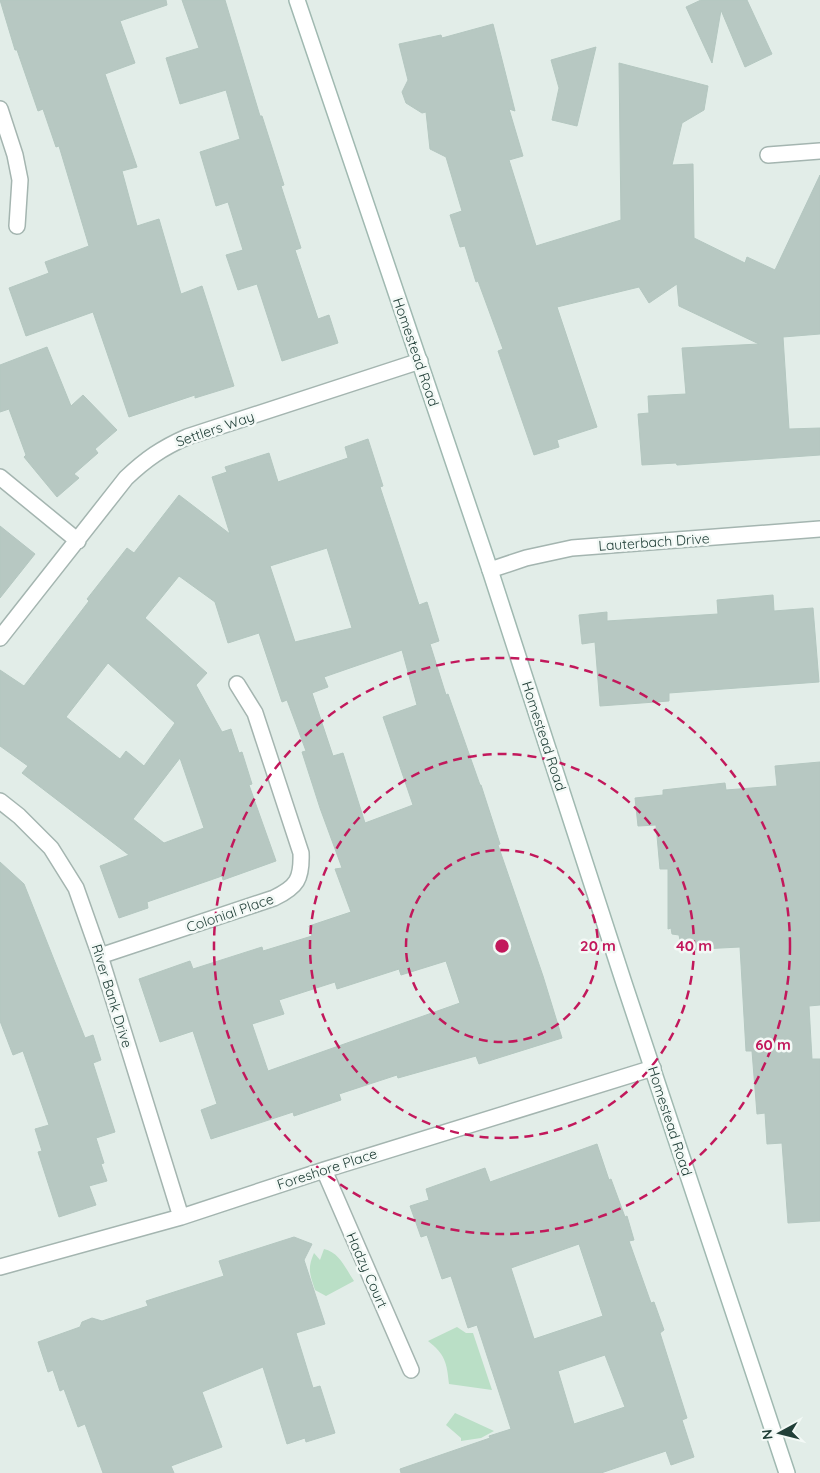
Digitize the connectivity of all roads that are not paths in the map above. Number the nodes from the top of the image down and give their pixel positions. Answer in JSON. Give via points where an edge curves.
{"nodes":[{"id":1,"x":297,"y":0,"type":"edge"},
{"id":2,"x":0,"y":109,"type":"edge"},
{"id":3,"x":820,"y":151,"type":"edge"},
{"id":4,"x":768,"y":155,"type":"dead end"},
{"id":5,"x":17,"y":226,"type":"dead end"},
{"id":6,"x":420,"y":361,"type":"junction"},
{"id":7,"x":0,"y":477,"type":"edge"},
{"id":8,"x":820,"y":529,"type":"edge"},
{"id":9,"x":78,"y":540,"type":"junction"},
{"id":10,"x":490,"y":570,"type":"junction"},
{"id":11,"x":0,"y":638,"type":"edge"},
{"id":12,"x":237,"y":684,"type":"dead end"},
{"id":13,"x":0,"y":801,"type":"edge"},
{"id":14,"x":100,"y":956,"type":"junction"},
{"id":15,"x":652,"y":1068,"type":"junction"},
{"id":16,"x":324,"y":1170,"type":"junction"},
{"id":17,"x":181,"y":1217,"type":"junction"},
{"id":18,"x":0,"y":1267,"type":"edge"},
{"id":19,"x":411,"y":1370,"type":"dead end"},
{"id":20,"x":788,"y":1473,"type":"edge"}],
"edges":[{"from":1,"to":6,"type":"street","name":"Homestead Road"},
{"from":2,"to":5,"type":"street","via":[[20,180]]},
{"from":3,"to":4,"type":"street"},
{"from":6,"to":9,"type":"street","name":"Settlers Way","via":[[165,447],[126,478]]},
{"from":6,"to":10,"type":"street","name":"Homestead Road"},
{"from":7,"to":9,"type":"street"},
{"from":8,"to":10,"type":"street","name":"Lauterbach Drive","via":[[572,548]]},
{"from":9,"to":11,"type":"street","name":"Settlers Way"},
{"from":10,"to":15,"type":"street","name":"Homestead Road"},
{"from":12,"to":14,"type":"street","name":"Colonial Place","via":[[255,712],[301,853],[302,870],[290,890],[274,898]]},
{"from":13,"to":14,"type":"street","name":"River Bank Drive","via":[[50,848],[76,888]]},
{"from":14,"to":17,"type":"street","name":"River Bank Drive"},
{"from":15,"to":16,"type":"street","name":"Foreshore Place"},
{"from":15,"to":20,"type":"street","name":"Homestead Road"},
{"from":16,"to":17,"type":"street","name":"Foreshore Place"},
{"from":16,"to":19,"type":"street","name":"Hadzy Court"},
{"from":17,"to":18,"type":"street","name":"Foreshore Place"}]}
